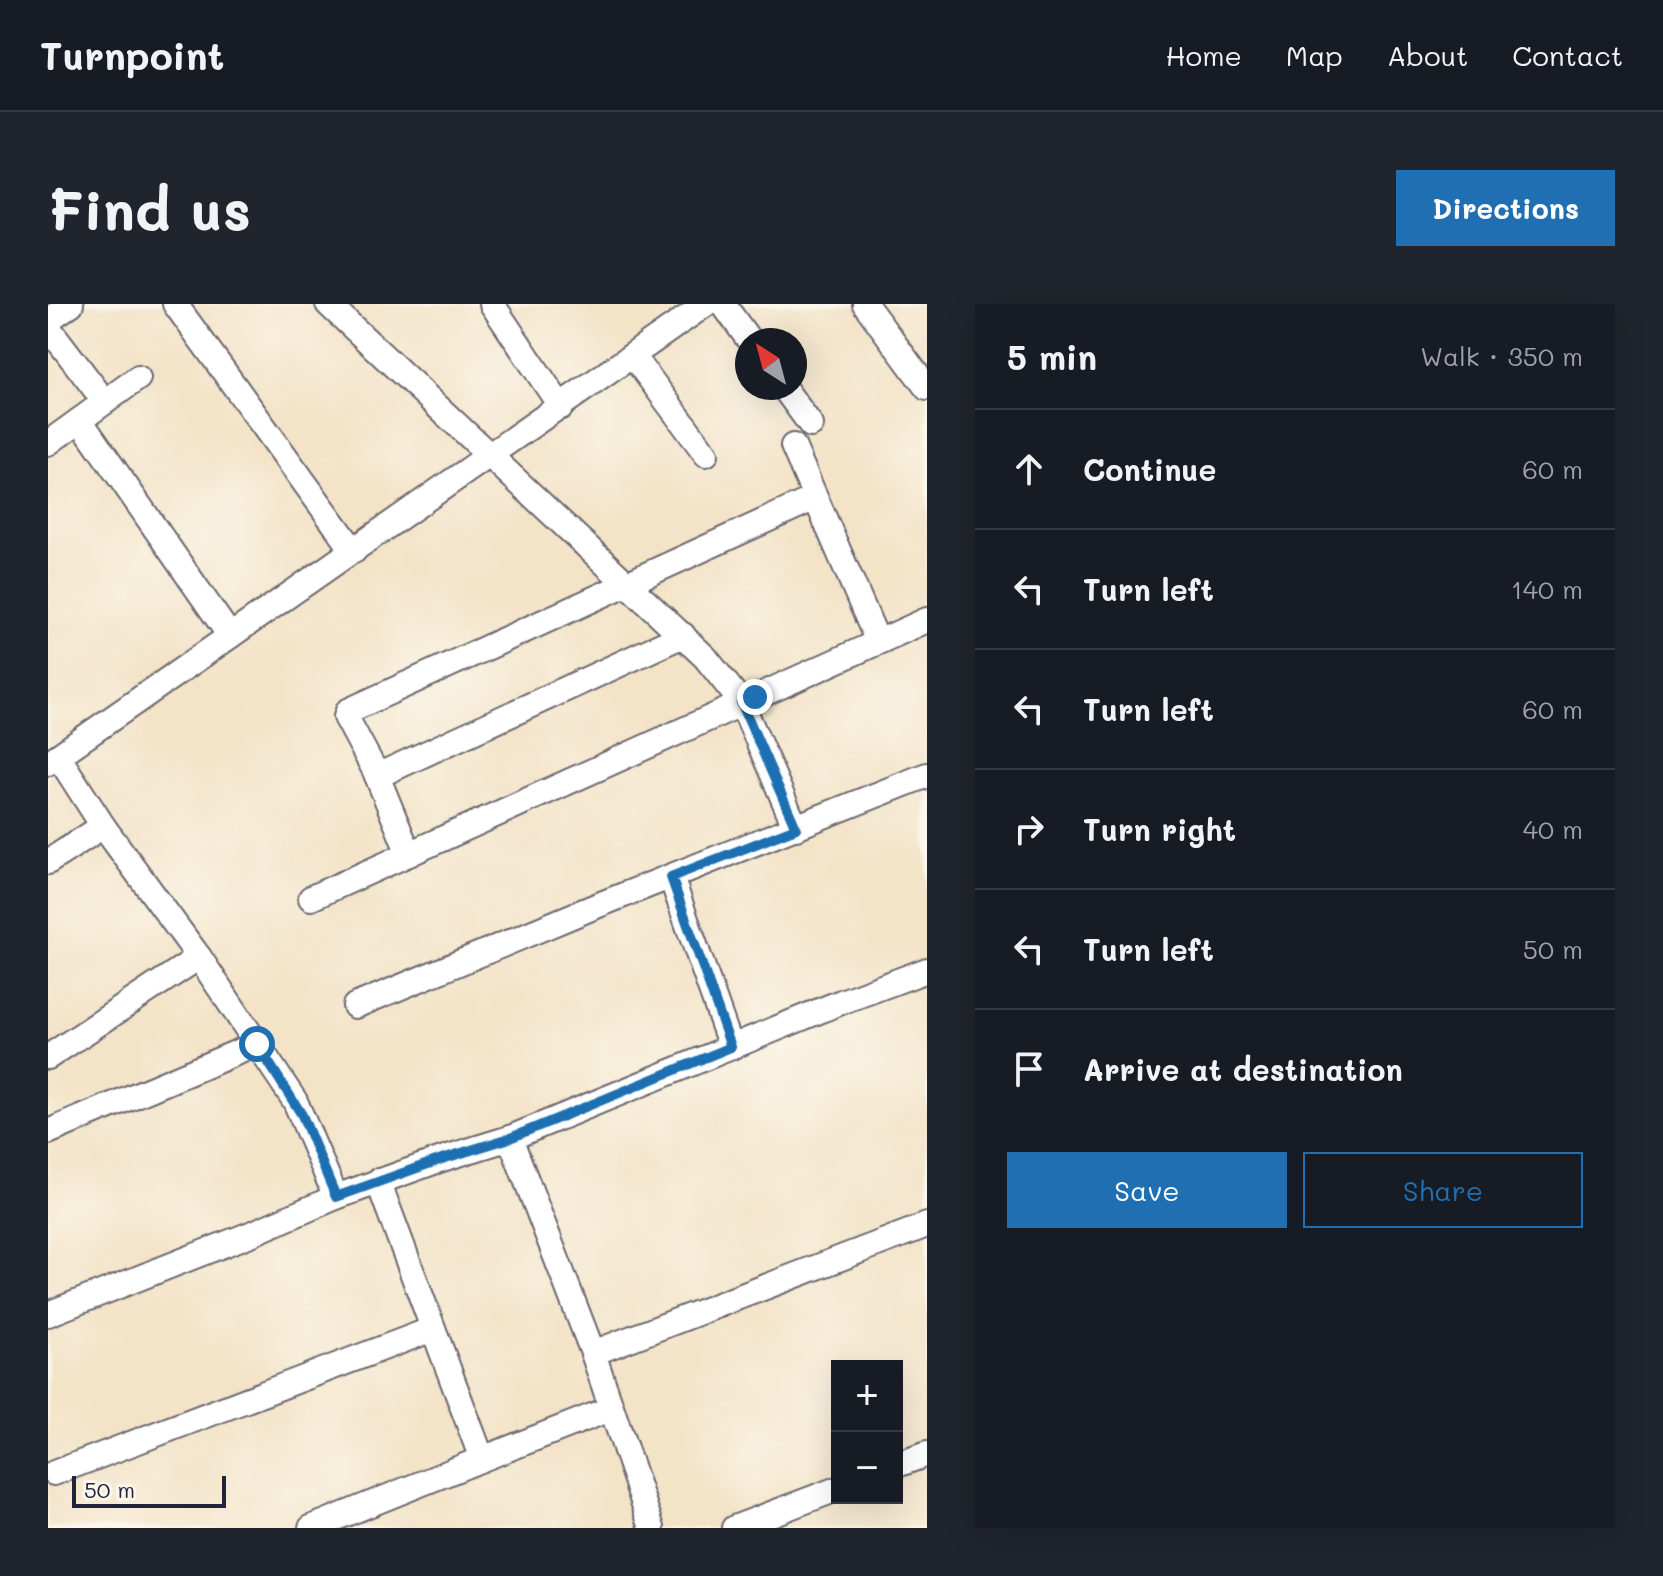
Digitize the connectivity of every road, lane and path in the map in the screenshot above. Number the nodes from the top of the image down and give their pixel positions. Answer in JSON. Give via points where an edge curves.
{"nodes":[{"id":1,"x":71,"y":304,"type":"edge"},
{"id":2,"x":175,"y":304,"type":"edge"},
{"id":3,"x":328,"y":304,"type":"edge"},
{"id":4,"x":492,"y":304,"type":"edge"},
{"id":5,"x":706,"y":304,"type":"edge"},
{"id":6,"x":723,"y":304,"type":"edge"},
{"id":7,"x":865,"y":304,"type":"edge"},
{"id":8,"x":674,"y":313,"type":"edge"},
{"id":9,"x":48,"y":320,"type":"edge"},
{"id":10,"x":48,"y":327,"type":"edge"},
{"id":11,"x":740,"y":328,"type":"edge"},
{"id":12,"x":633,"y":356,"type":"junction"},
{"id":13,"x":138,"y":378,"type":"dead end"},
{"id":14,"x":927,"y":386,"type":"edge"},
{"id":15,"x":793,"y":400,"type":"edge"},
{"id":16,"x":105,"y":402,"type":"junction"},
{"id":17,"x":561,"y":407,"type":"junction"},
{"id":18,"x":80,"y":420,"type":"junction"},
{"id":19,"x":811,"y":425,"type":"dead end"},
{"id":20,"x":48,"y":443,"type":"edge"},
{"id":21,"x":793,"y":446,"type":"dead end"},
{"id":22,"x":706,"y":454,"type":"dead end"},
{"id":23,"x":492,"y":455,"type":"junction"},
{"id":24,"x":815,"y":498,"type":"junction"},
{"id":25,"x":354,"y":551,"type":"junction"},
{"id":26,"x":628,"y":584,"type":"junction"},
{"id":27,"x":927,"y":620,"type":"edge"},
{"id":28,"x":683,"y":635,"type":"junction"},
{"id":29,"x":230,"y":636,"type":"junction"},
{"id":30,"x":878,"y":642,"type":"junction"},
{"id":31,"x":741,"y":702,"type":"junction"},
{"id":32,"x":53,"y":760,"type":"edge"},
{"id":33,"x":927,"y":775,"type":"edge"},
{"id":34,"x":377,"y":776,"type":"junction"},
{"id":35,"x":103,"y":826,"type":"junction"},
{"id":36,"x":796,"y":828,"type":"junction"},
{"id":37,"x":409,"y":854,"type":"junction"},
{"id":38,"x":48,"y":862,"type":"edge"},
{"id":39,"x":671,"y":877,"type":"junction"},
{"id":40,"x":311,"y":898,"type":"dead end"},
{"id":41,"x":199,"y":957,"type":"junction"},
{"id":42,"x":927,"y":970,"type":"edge"},
{"id":43,"x":355,"y":1006,"type":"dead end"},
{"id":44,"x":257,"y":1044,"type":"junction"},
{"id":45,"x":731,"y":1047,"type":"junction"},
{"id":46,"x":48,"y":1057,"type":"edge"},
{"id":47,"x":48,"y":1132,"type":"edge"},
{"id":48,"x":510,"y":1138,"type":"junction"},
{"id":49,"x":378,"y":1181,"type":"junction"},
{"id":50,"x":336,"y":1197,"type":"junction"},
{"id":51,"x":927,"y":1225,"type":"edge"},
{"id":52,"x":48,"y":1314,"type":"edge"},
{"id":53,"x":433,"y":1329,"type":"junction"},
{"id":54,"x":593,"y":1353,"type":"junction"},
{"id":55,"x":610,"y":1409,"type":"junction"},
{"id":56,"x":927,"y":1454,"type":"edge"},
{"id":57,"x":482,"y":1459,"type":"junction"},
{"id":58,"x":903,"y":1463,"type":"edge"},
{"id":59,"x":50,"y":1468,"type":"edge"},
{"id":60,"x":831,"y":1491,"type":"edge"},
{"id":61,"x":311,"y":1528,"type":"edge"},
{"id":62,"x":652,"y":1528,"type":"edge"},
{"id":63,"x":734,"y":1528,"type":"edge"}],
"edges":[{"from":1,"to":9,"type":"street"},
{"from":2,"to":25,"type":"street"},
{"from":3,"to":23,"type":"street"},
{"from":4,"to":17,"type":"street"},
{"from":5,"to":8,"type":"street"},
{"from":6,"to":11,"type":"street"},
{"from":7,"to":14,"type":"street"},
{"from":8,"to":12,"type":"street"},
{"from":10,"to":16,"type":"street"},
{"from":12,"to":17,"type":"street"},
{"from":12,"to":22,"type":"street"},
{"from":13,"to":16,"type":"street"},
{"from":15,"to":19,"type":"street"},
{"from":16,"to":18,"type":"street"},
{"from":17,"to":23,"type":"street"},
{"from":18,"to":20,"type":"street"},
{"from":18,"to":29,"type":"street"},
{"from":21,"to":24,"type":"street"},
{"from":23,"to":25,"type":"street"},
{"from":23,"to":26,"type":"street"},
{"from":24,"to":26,"type":"street"},
{"from":24,"to":30,"type":"street"},
{"from":25,"to":29,"type":"street"},
{"from":26,"to":28,"type":"street"},
{"from":26,"to":34,"type":"street","via":[[348,711],[346,717]]},
{"from":27,"to":30,"type":"street"},
{"from":28,"to":31,"type":"street"},
{"from":28,"to":34,"type":"street"},
{"from":29,"to":32,"type":"street"},
{"from":30,"to":31,"type":"street"},
{"from":31,"to":36,"type":"street"},
{"from":31,"to":37,"type":"street"},
{"from":32,"to":35,"type":"street"},
{"from":33,"to":36,"type":"street"},
{"from":34,"to":37,"type":"street"},
{"from":35,"to":38,"type":"street"},
{"from":35,"to":41,"type":"street"},
{"from":36,"to":39,"type":"street"},
{"from":37,"to":40,"type":"street"},
{"from":39,"to":43,"type":"street"},
{"from":39,"to":45,"type":"street"},
{"from":41,"to":44,"type":"street"},
{"from":41,"to":46,"type":"street"},
{"from":42,"to":45,"type":"street"},
{"from":44,"to":47,"type":"street"},
{"from":44,"to":50,"type":"street","via":[[302,1115]]},
{"from":45,"to":48,"type":"street"},
{"from":48,"to":49,"type":"street"},
{"from":48,"to":54,"type":"street"},
{"from":49,"to":50,"type":"street"},
{"from":49,"to":53,"type":"street"},
{"from":50,"to":52,"type":"street"},
{"from":51,"to":54,"type":"street"},
{"from":53,"to":57,"type":"street"},
{"from":53,"to":59,"type":"street"},
{"from":54,"to":55,"type":"street"},
{"from":55,"to":57,"type":"street"},
{"from":55,"to":62,"type":"street"},
{"from":56,"to":58,"type":"street"},
{"from":57,"to":61,"type":"street"},
{"from":60,"to":63,"type":"street"}]}
